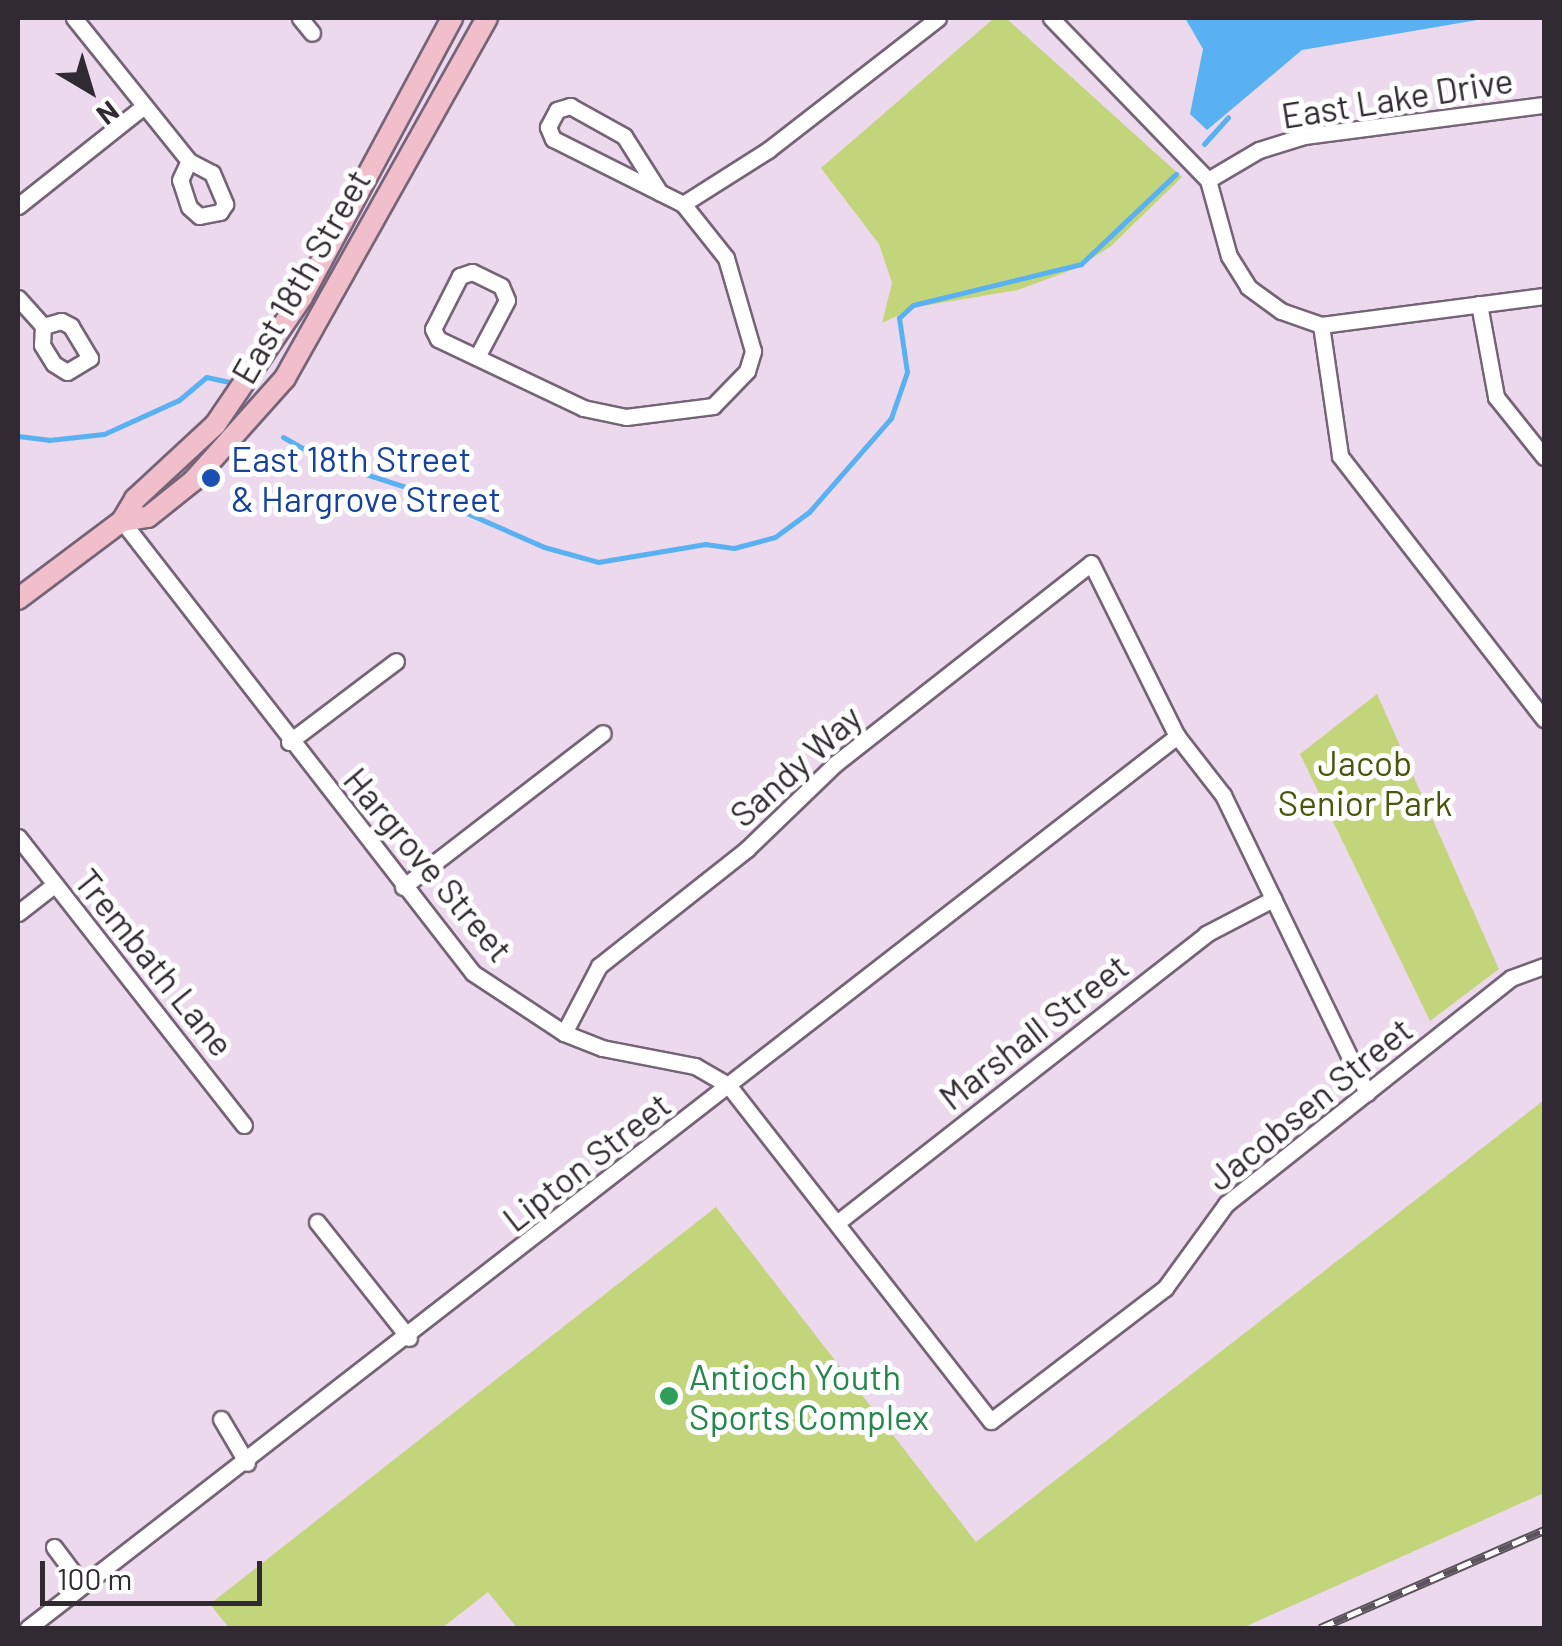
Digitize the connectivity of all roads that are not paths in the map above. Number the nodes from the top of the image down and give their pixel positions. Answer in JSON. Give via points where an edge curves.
{"nodes":[{"id":1,"x":74,"y":18,"type":"edge"},
{"id":2,"x":300,"y":18,"type":"edge"},
{"id":3,"x":452,"y":18,"type":"edge"},
{"id":4,"x":487,"y":18,"type":"edge"},
{"id":5,"x":938,"y":18,"type":"edge"},
{"id":6,"x":1051,"y":18,"type":"edge"},
{"id":7,"x":312,"y":32,"type":"dead end"},
{"id":8,"x":1544,"y":105,"type":"edge"},
{"id":9,"x":144,"y":106,"type":"junction"},
{"id":10,"x":189,"y":160,"type":"dead end"},
{"id":11,"x":1208,"y":180,"type":"junction"},
{"id":12,"x":660,"y":193,"type":"junction"},
{"id":13,"x":683,"y":204,"type":"junction"},
{"id":14,"x":18,"y":206,"type":"edge"},
{"id":15,"x":1544,"y":296,"type":"edge"},
{"id":16,"x":18,"y":298,"type":"edge"},
{"id":17,"x":1479,"y":304,"type":"junction"},
{"id":18,"x":1321,"y":325,"type":"junction"},
{"id":19,"x":43,"y":326,"type":"dead end"},
{"id":20,"x":477,"y":358,"type":"junction"},
{"id":21,"x":1544,"y":457,"type":"edge"},
{"id":22,"x":122,"y":521,"type":"junction"},
{"id":23,"x":18,"y":600,"type":"edge"},
{"id":24,"x":396,"y":661,"type":"dead end"},
{"id":25,"x":1544,"y":719,"type":"edge"},
{"id":26,"x":603,"y":733,"type":"dead end"},
{"id":27,"x":1177,"y":736,"type":"junction"},
{"id":28,"x":289,"y":742,"type":"junction"},
{"id":29,"x":18,"y":838,"type":"edge"},
{"id":30,"x":54,"y":885,"type":"junction"},
{"id":31,"x":403,"y":887,"type":"junction"},
{"id":32,"x":1273,"y":899,"type":"junction"},
{"id":33,"x":18,"y":913,"type":"edge"},
{"id":34,"x":1544,"y":966,"type":"edge"},
{"id":35,"x":564,"y":1033,"type":"junction"},
{"id":36,"x":730,"y":1086,"type":"junction"},
{"id":37,"x":1366,"y":1093,"type":"junction"},
{"id":38,"x":244,"y":1125,"type":"dead end"},
{"id":39,"x":317,"y":1222,"type":"dead end"},
{"id":40,"x":838,"y":1222,"type":"junction"},
{"id":41,"x":409,"y":1338,"type":"junction"},
{"id":42,"x":221,"y":1419,"type":"dead end"},
{"id":43,"x":991,"y":1421,"type":"joint"},
{"id":44,"x":247,"y":1462,"type":"junction"},
{"id":45,"x":54,"y":1547,"type":"dead end"},
{"id":46,"x":81,"y":1583,"type":"junction"},
{"id":47,"x":28,"y":1628,"type":"edge"}],
"edges":[{"from":1,"to":9,"type":"street"},
{"from":2,"to":7,"type":"street"},
{"from":3,"to":22,"type":"main road","name":"East 18th Street","via":[[263,358],[215,425],[135,499]]},
{"from":4,"to":22,"type":"main road","name":"East 18th Street","via":[[284,378],[193,481],[148,517]]},
{"from":5,"to":13,"type":"street","via":[[768,150]]},
{"from":6,"to":11,"type":"street"},
{"from":8,"to":11,"type":"street","name":"East Lake Drive","via":[[1304,136],[1259,150]]},
{"from":9,"to":10,"type":"street"},
{"from":9,"to":14,"type":"street"},
{"from":11,"to":18,"type":"street","via":[[1229,256],[1248,287],[1282,311]]},
{"from":12,"to":12,"type":"street","via":[[624,136],[570,106],[557,110],[548,126],[553,139]]},
{"from":12,"to":13,"type":"street"},
{"from":13,"to":20,"type":"street","via":[[726,258],[753,351],[747,372],[713,406],[626,417],[597,411]]},
{"from":15,"to":17,"type":"street"},
{"from":16,"to":19,"type":"street"},
{"from":17,"to":18,"type":"street"},
{"from":17,"to":21,"type":"street","via":[[1496,396]]},
{"from":18,"to":25,"type":"street","via":[[1340,456]]},
{"from":20,"to":20,"type":"street","via":[[433,329],[460,276],[472,272],[501,286],[506,300]]},
{"from":22,"to":23,"type":"main road","name":"East 18th Street"},
{"from":22,"to":28,"type":"street","name":"Hargrove Street"},
{"from":24,"to":28,"type":"street"},
{"from":26,"to":31,"type":"street"},
{"from":27,"to":32,"type":"street","via":[[1224,795]]},
{"from":27,"to":35,"type":"street","name":"Sandy Way","via":[[1091,563],[835,764],[747,849],[599,966]]},
{"from":27,"to":36,"type":"street","name":"Lipton Street"},
{"from":28,"to":31,"type":"street","name":"Hargrove Street"},
{"from":29,"to":30,"type":"street","name":"Trembath Lane"},
{"from":30,"to":33,"type":"street"},
{"from":30,"to":38,"type":"street","name":"Trembath Lane"},
{"from":31,"to":35,"type":"street","name":"Hargrove Street","via":[[473,974]]},
{"from":32,"to":37,"type":"street"},
{"from":32,"to":40,"type":"street","name":"Marshall Street","via":[[1206,934]]},
{"from":34,"to":37,"type":"street","name":"Jacobsen Street","via":[[1511,978]]},
{"from":35,"to":36,"type":"street","name":"Hargrove Street","via":[[602,1048],[695,1066]]},
{"from":36,"to":40,"type":"street","name":"Hargrove Street"},
{"from":36,"to":41,"type":"street","name":"Lipton Street"},
{"from":37,"to":43,"type":"street","name":"Jacobsen Street","via":[[1226,1204],[1164,1288]]},
{"from":39,"to":41,"type":"street"},
{"from":40,"to":43,"type":"street","name":"Hargrove Street"},
{"from":41,"to":44,"type":"street","name":"Lipton Street"},
{"from":42,"to":44,"type":"street"},
{"from":44,"to":46,"type":"street","name":"Lipton Street"},
{"from":45,"to":46,"type":"street"},
{"from":46,"to":47,"type":"street","name":"Lipton Street"}]}
